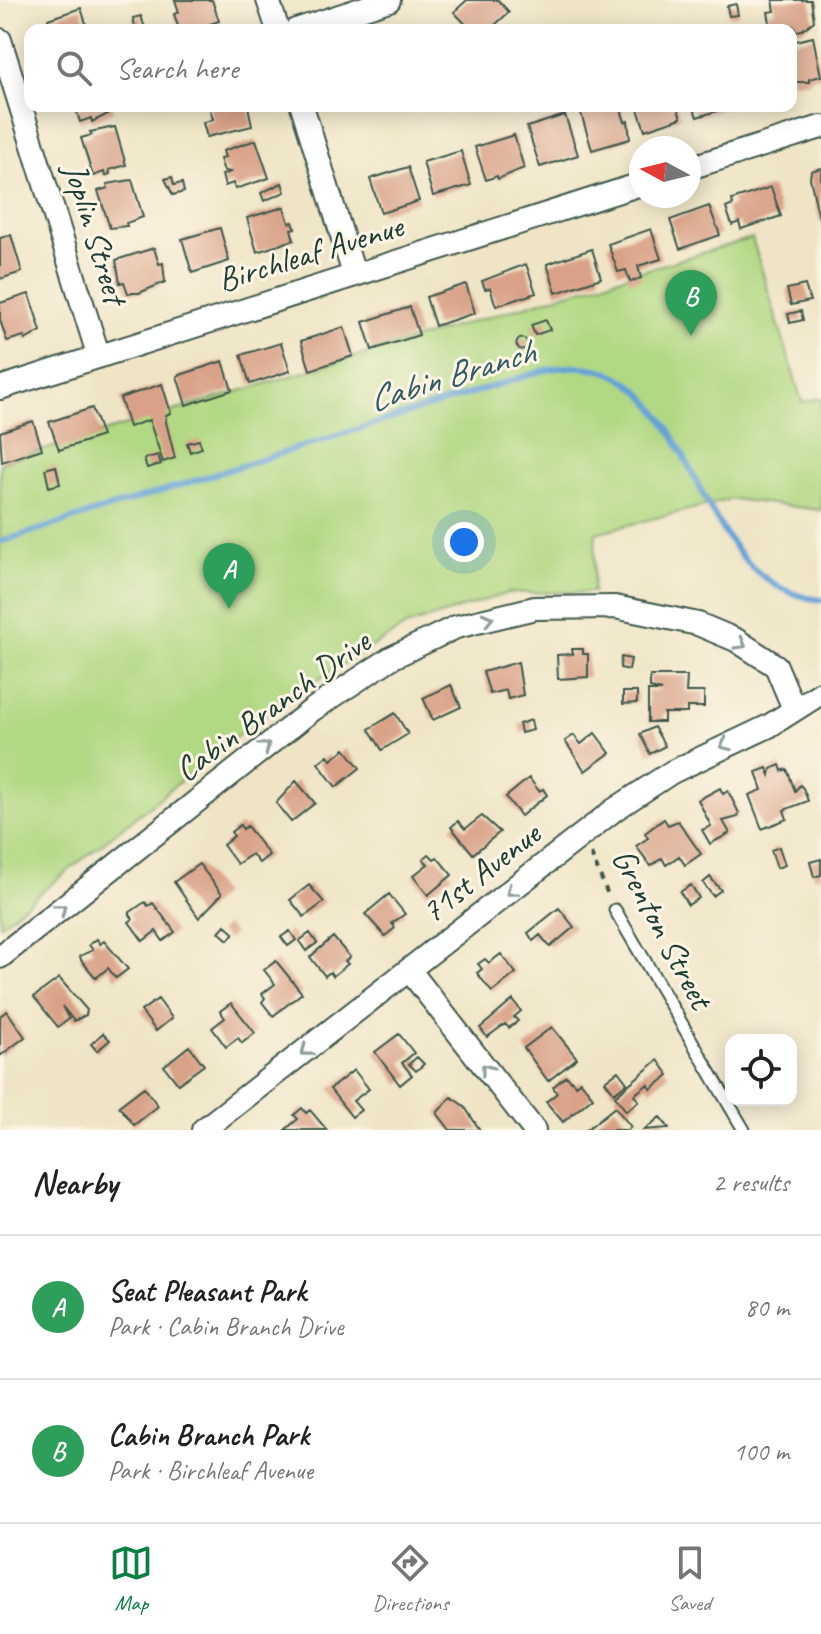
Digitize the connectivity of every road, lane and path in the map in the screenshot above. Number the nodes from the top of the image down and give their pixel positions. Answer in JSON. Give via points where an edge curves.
{"nodes":[{"id":1,"x":268,"y":0,"type":"edge"},
{"id":2,"x":389,"y":0,"type":"edge"},
{"id":3,"x":276,"y":24,"type":"edge"},
{"id":4,"x":315,"y":24,"type":"edge"},
{"id":5,"x":0,"y":40,"type":"edge"},
{"id":6,"x":304,"y":112,"type":"edge"},
{"id":7,"x":821,"y":127,"type":"edge"},
{"id":8,"x":701,"y":164,"type":"edge"},
{"id":9,"x":629,"y":188,"type":"edge"},
{"id":10,"x":354,"y":274,"type":"junction"},
{"id":11,"x":98,"y":354,"type":"junction"},
{"id":12,"x":0,"y":388,"type":"edge"},
{"id":13,"x":821,"y":693,"type":"edge"},
{"id":14,"x":794,"y":709,"type":"junction"},
{"id":15,"x":821,"y":711,"type":"edge"},
{"id":16,"x":583,"y":834,"type":"junction"},
{"id":17,"x":615,"y":910,"type":"joint"},
{"id":18,"x":0,"y":957,"type":"edge"},
{"id":19,"x":410,"y":971,"type":"junction"},
{"id":20,"x":203,"y":1130,"type":"edge"},
{"id":21,"x":534,"y":1130,"type":"edge"},
{"id":22,"x":744,"y":1130,"type":"edge"}],
"edges":[{"from":1,"to":3,"type":"street"},
{"from":2,"to":4,"type":"street"},
{"from":5,"to":11,"type":"street","name":"Joplin Street"},
{"from":6,"to":10,"type":"street"},
{"from":7,"to":8,"type":"street"},
{"from":9,"to":10,"type":"street","name":"Birchleaf Avenue"},
{"from":10,"to":11,"type":"street","name":"Birchleaf Avenue"},
{"from":11,"to":12,"type":"street","name":"Birchleaf Avenue"},
{"from":13,"to":14,"type":"street"},
{"from":14,"to":15,"type":"street"},
{"from":14,"to":16,"type":"street","name":"71st Avenue","one_way":true,"via":[[672,772]]},
{"from":18,"to":14,"type":"street","name":"Cabin Branch Drive","one_way":true,"via":[[312,710],[391,658],[456,627],[535,608],[615,607],[698,624],[776,666]]},
{"from":16,"to":17,"type":"path","name":"Grenton Street"},
{"from":16,"to":19,"type":"street","name":"71st Avenue","one_way":true},
{"from":17,"to":22,"type":"lane","name":"Grenton Street"},
{"from":19,"to":20,"type":"street","name":"71st Avenue","one_way":true},
{"from":21,"to":19,"type":"street","one_way":true}]}
